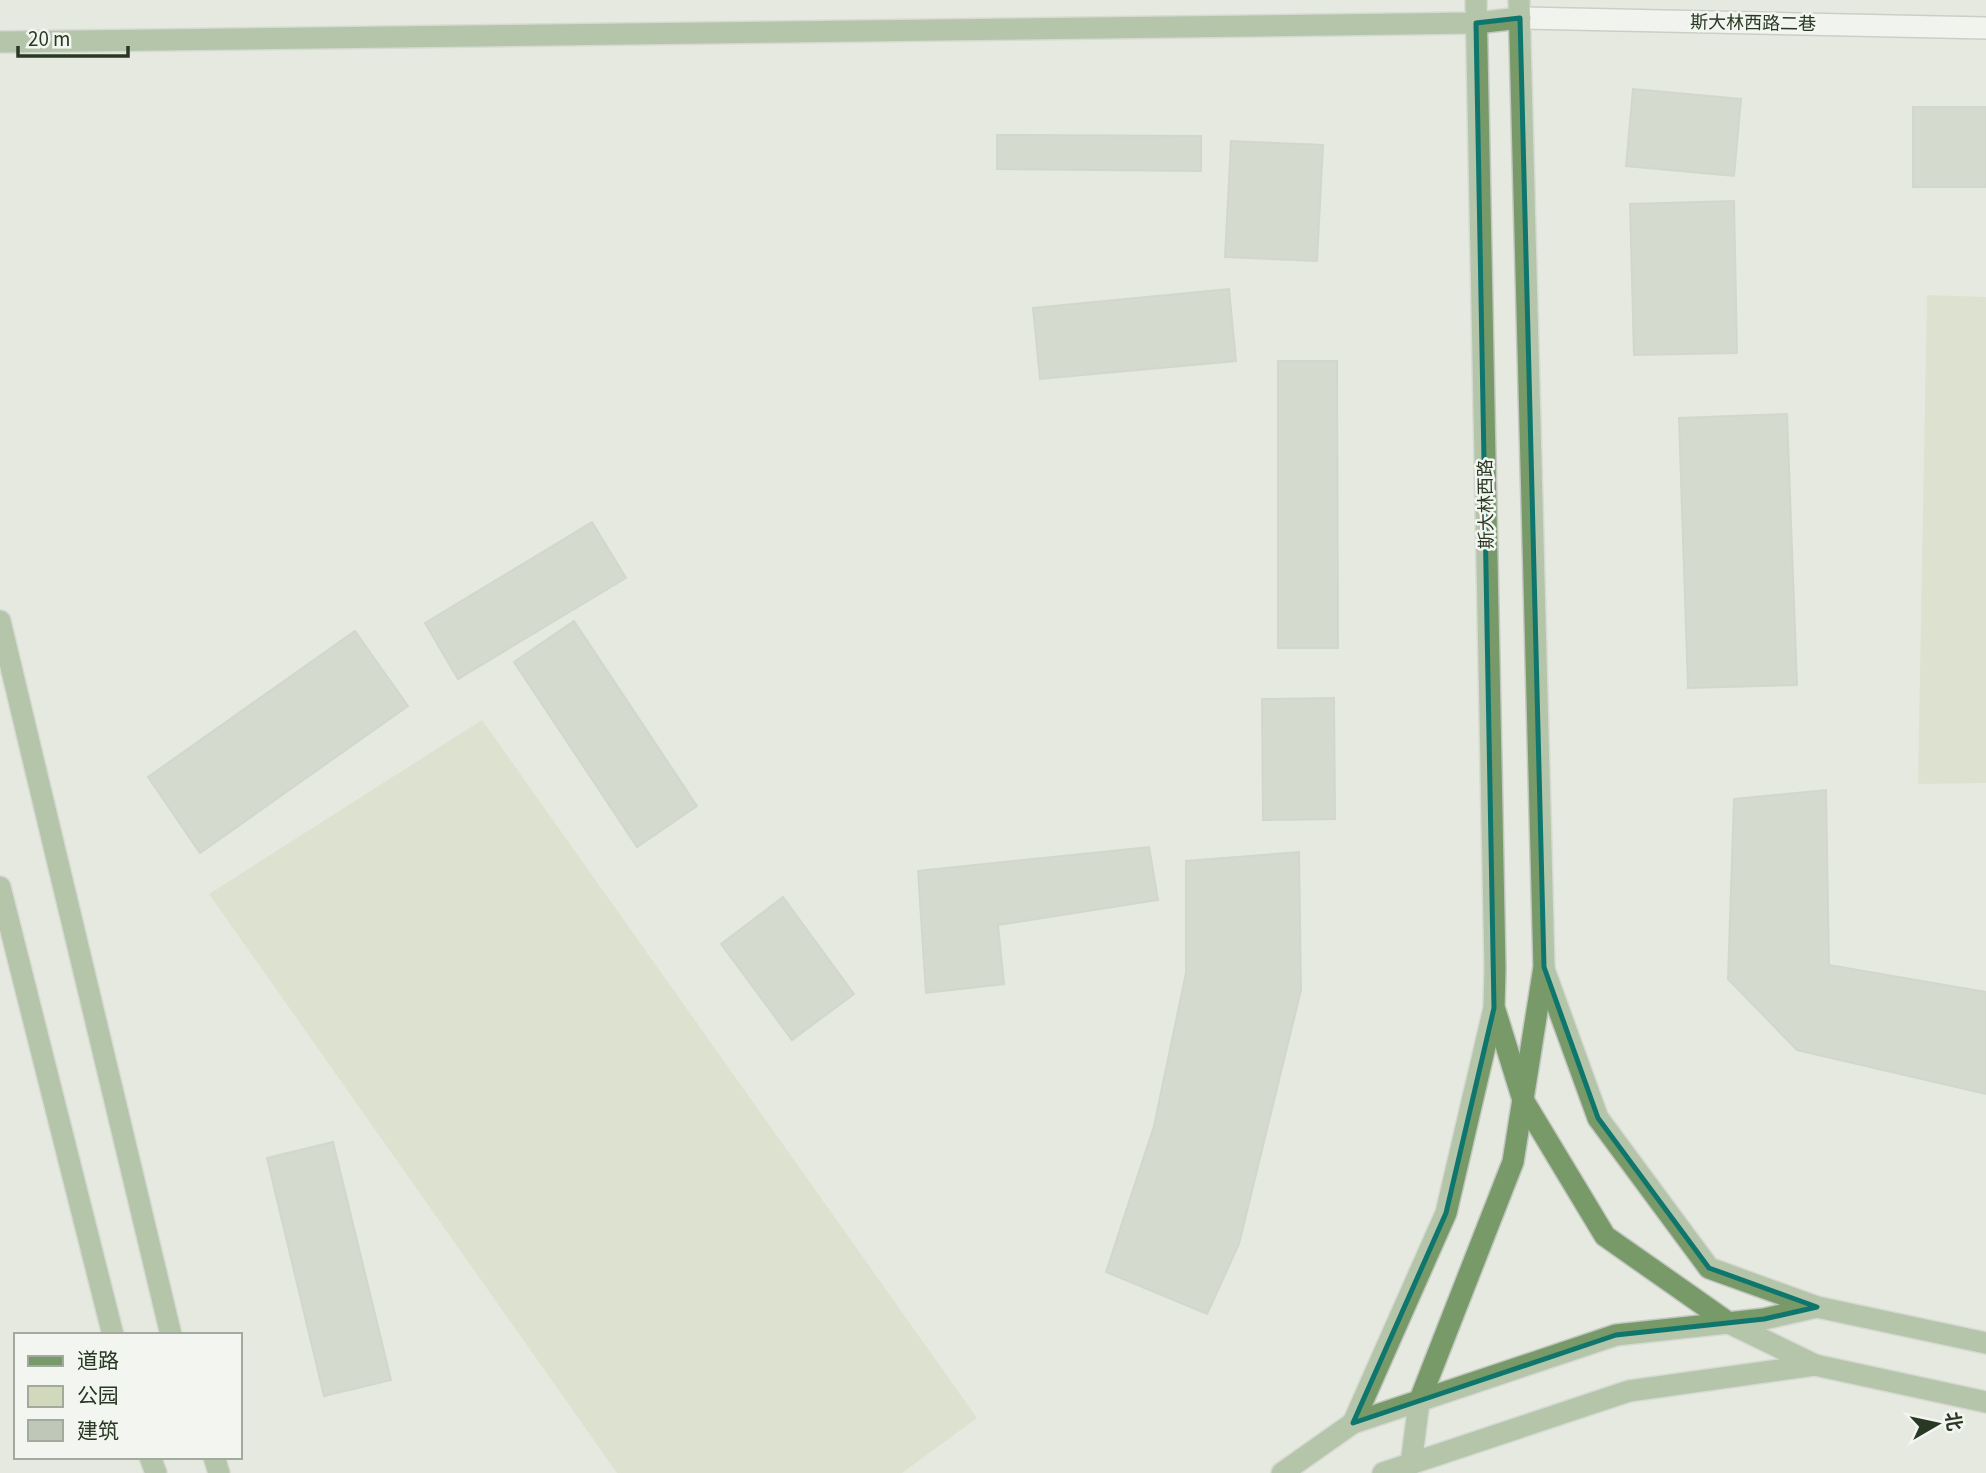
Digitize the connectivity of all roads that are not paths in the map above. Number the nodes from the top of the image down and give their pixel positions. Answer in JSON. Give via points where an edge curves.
{"nodes":[{"id":1,"x":1476,"y":0,"type":"edge"},
{"id":2,"x":1519,"y":9,"type":"edge"},
{"id":3,"x":1476,"y":23,"type":"junction"},
{"id":4,"x":1986,"y":28,"type":"edge"},
{"id":5,"x":0,"y":41,"type":"edge"},
{"id":6,"x":0,"y":621,"type":"edge"},
{"id":7,"x":0,"y":887,"type":"edge"},
{"id":8,"x":1544,"y":967,"type":"junction"},
{"id":9,"x":1494,"y":1008,"type":"junction"},
{"id":10,"x":1523,"y":1100,"type":"junction"},
{"id":11,"x":1817,"y":1307,"type":"junction"},
{"id":12,"x":1729,"y":1323,"type":"junction"},
{"id":13,"x":112,"y":1333,"type":"edge"},
{"id":14,"x":171,"y":1333,"type":"edge"},
{"id":15,"x":1986,"y":1343,"type":"edge"},
{"id":16,"x":1815,"y":1365,"type":"junction"},
{"id":17,"x":1419,"y":1402,"type":"junction"},
{"id":18,"x":1986,"y":1402,"type":"edge"},
{"id":19,"x":1353,"y":1423,"type":"junction"},
{"id":20,"x":1411,"y":1464,"type":"junction"},
{"id":21,"x":1282,"y":1473,"type":"edge"},
{"id":22,"x":1383,"y":1473,"type":"edge"}],
"edges":[{"from":1,"to":3,"type":"main road","name":"斯大林西路"},
{"from":2,"to":3,"type":"main road"},
{"from":2,"to":4,"type":"street","name":"斯大林西路二巷"},
{"from":2,"to":8,"type":"main road"},
{"from":3,"to":5,"type":"main road"},
{"from":3,"to":9,"type":"main road","name":"斯大林西路"},
{"from":6,"to":14,"type":"main road"},
{"from":7,"to":13,"type":"main road"},
{"from":8,"to":10,"type":"main road"},
{"from":8,"to":11,"type":"main road","via":[[1598,1118],[1709,1268]]},
{"from":9,"to":10,"type":"main road"},
{"from":9,"to":19,"type":"main road","via":[[1446,1213]]},
{"from":10,"to":12,"type":"main road","via":[[1605,1236]]},
{"from":10,"to":17,"type":"main road","via":[[1513,1162]]},
{"from":11,"to":12,"type":"main road"},
{"from":11,"to":15,"type":"main road"},
{"from":12,"to":16,"type":"main road"},
{"from":12,"to":17,"type":"main road","via":[[1616,1335]]},
{"from":16,"to":18,"type":"main road"},
{"from":16,"to":20,"type":"main road","via":[[1629,1391]]},
{"from":17,"to":19,"type":"main road"},
{"from":17,"to":20,"type":"main road"},
{"from":19,"to":21,"type":"main road"},
{"from":20,"to":22,"type":"main road"}]}
